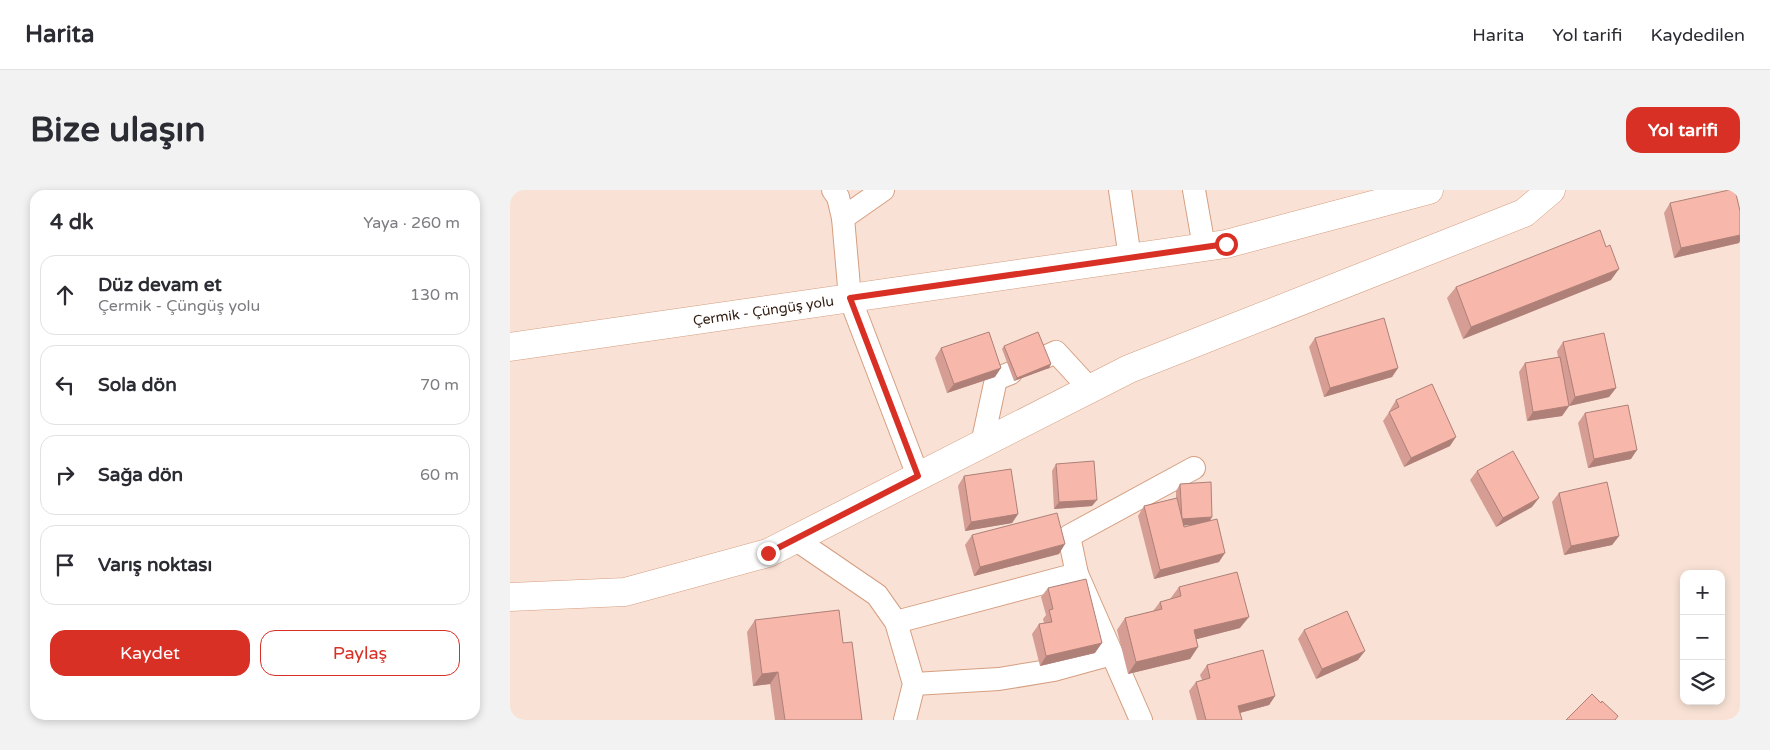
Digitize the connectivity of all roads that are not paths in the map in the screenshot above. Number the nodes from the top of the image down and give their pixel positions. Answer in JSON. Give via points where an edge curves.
{"nodes":[{"id":1,"x":833,"y":190,"type":"edge"},
{"id":2,"x":883,"y":190,"type":"edge"},
{"id":3,"x":1120,"y":190,"type":"edge"},
{"id":4,"x":1194,"y":190,"type":"edge"},
{"id":5,"x":1429,"y":190,"type":"edge"},
{"id":6,"x":1551,"y":190,"type":"edge"},
{"id":7,"x":843,"y":218,"type":"junction"},
{"id":8,"x":1204,"y":247,"type":"junction"},
{"id":9,"x":1130,"y":258,"type":"junction"},
{"id":10,"x":850,"y":298,"type":"junction"},
{"id":11,"x":510,"y":347,"type":"edge"},
{"id":12,"x":1044,"y":357,"type":"edge"},
{"id":13,"x":1011,"y":373,"type":"edge"},
{"id":14,"x":1090,"y":389,"type":"junction"},
{"id":15,"x":982,"y":444,"type":"junction"},
{"id":16,"x":1194,"y":468,"type":"dead end"},
{"id":17,"x":918,"y":476,"type":"junction"},
{"id":18,"x":795,"y":539,"type":"junction"},
{"id":19,"x":1077,"y":574,"type":"junction"},
{"id":20,"x":510,"y":597,"type":"edge"},
{"id":21,"x":896,"y":622,"type":"junction"},
{"id":22,"x":1112,"y":654,"type":"junction"},
{"id":23,"x":914,"y":684,"type":"junction"},
{"id":24,"x":906,"y":720,"type":"edge"},
{"id":25,"x":1140,"y":720,"type":"edge"}],
"edges":[{"from":1,"to":7,"type":"street"},
{"from":2,"to":7,"type":"street"},
{"from":3,"to":9,"type":"street"},
{"from":4,"to":8,"type":"street"},
{"from":5,"to":8,"type":"main road","name":"Çermik - Çüngüş yolu"},
{"from":6,"to":14,"type":"main road","via":[[1524,213],[1129,369]]},
{"from":7,"to":10,"type":"street"},
{"from":8,"to":9,"type":"main road","name":"Çermik - Çüngüş yolu"},
{"from":9,"to":10,"type":"main road","name":"Çermik - Çüngüş yolu"},
{"from":10,"to":11,"type":"main road","name":"Çermik - Çüngüş yolu"},
{"from":10,"to":17,"type":"street"},
{"from":12,"to":14,"type":"street","via":[[1056,352]]},
{"from":13,"to":15,"type":"street","via":[[996,379]]},
{"from":14,"to":15,"type":"main road"},
{"from":15,"to":17,"type":"main road"},
{"from":16,"to":19,"type":"street","via":[[1069,536]]},
{"from":17,"to":18,"type":"main road"},
{"from":18,"to":20,"type":"main road","via":[[768,553],[626,592]]},
{"from":18,"to":21,"type":"street","via":[[877,595]]},
{"from":19,"to":21,"type":"street"},
{"from":19,"to":22,"type":"street"},
{"from":21,"to":23,"type":"street"},
{"from":22,"to":23,"type":"street","via":[[1054,670],[999,679]]},
{"from":22,"to":25,"type":"street"},
{"from":23,"to":24,"type":"street"}]}
